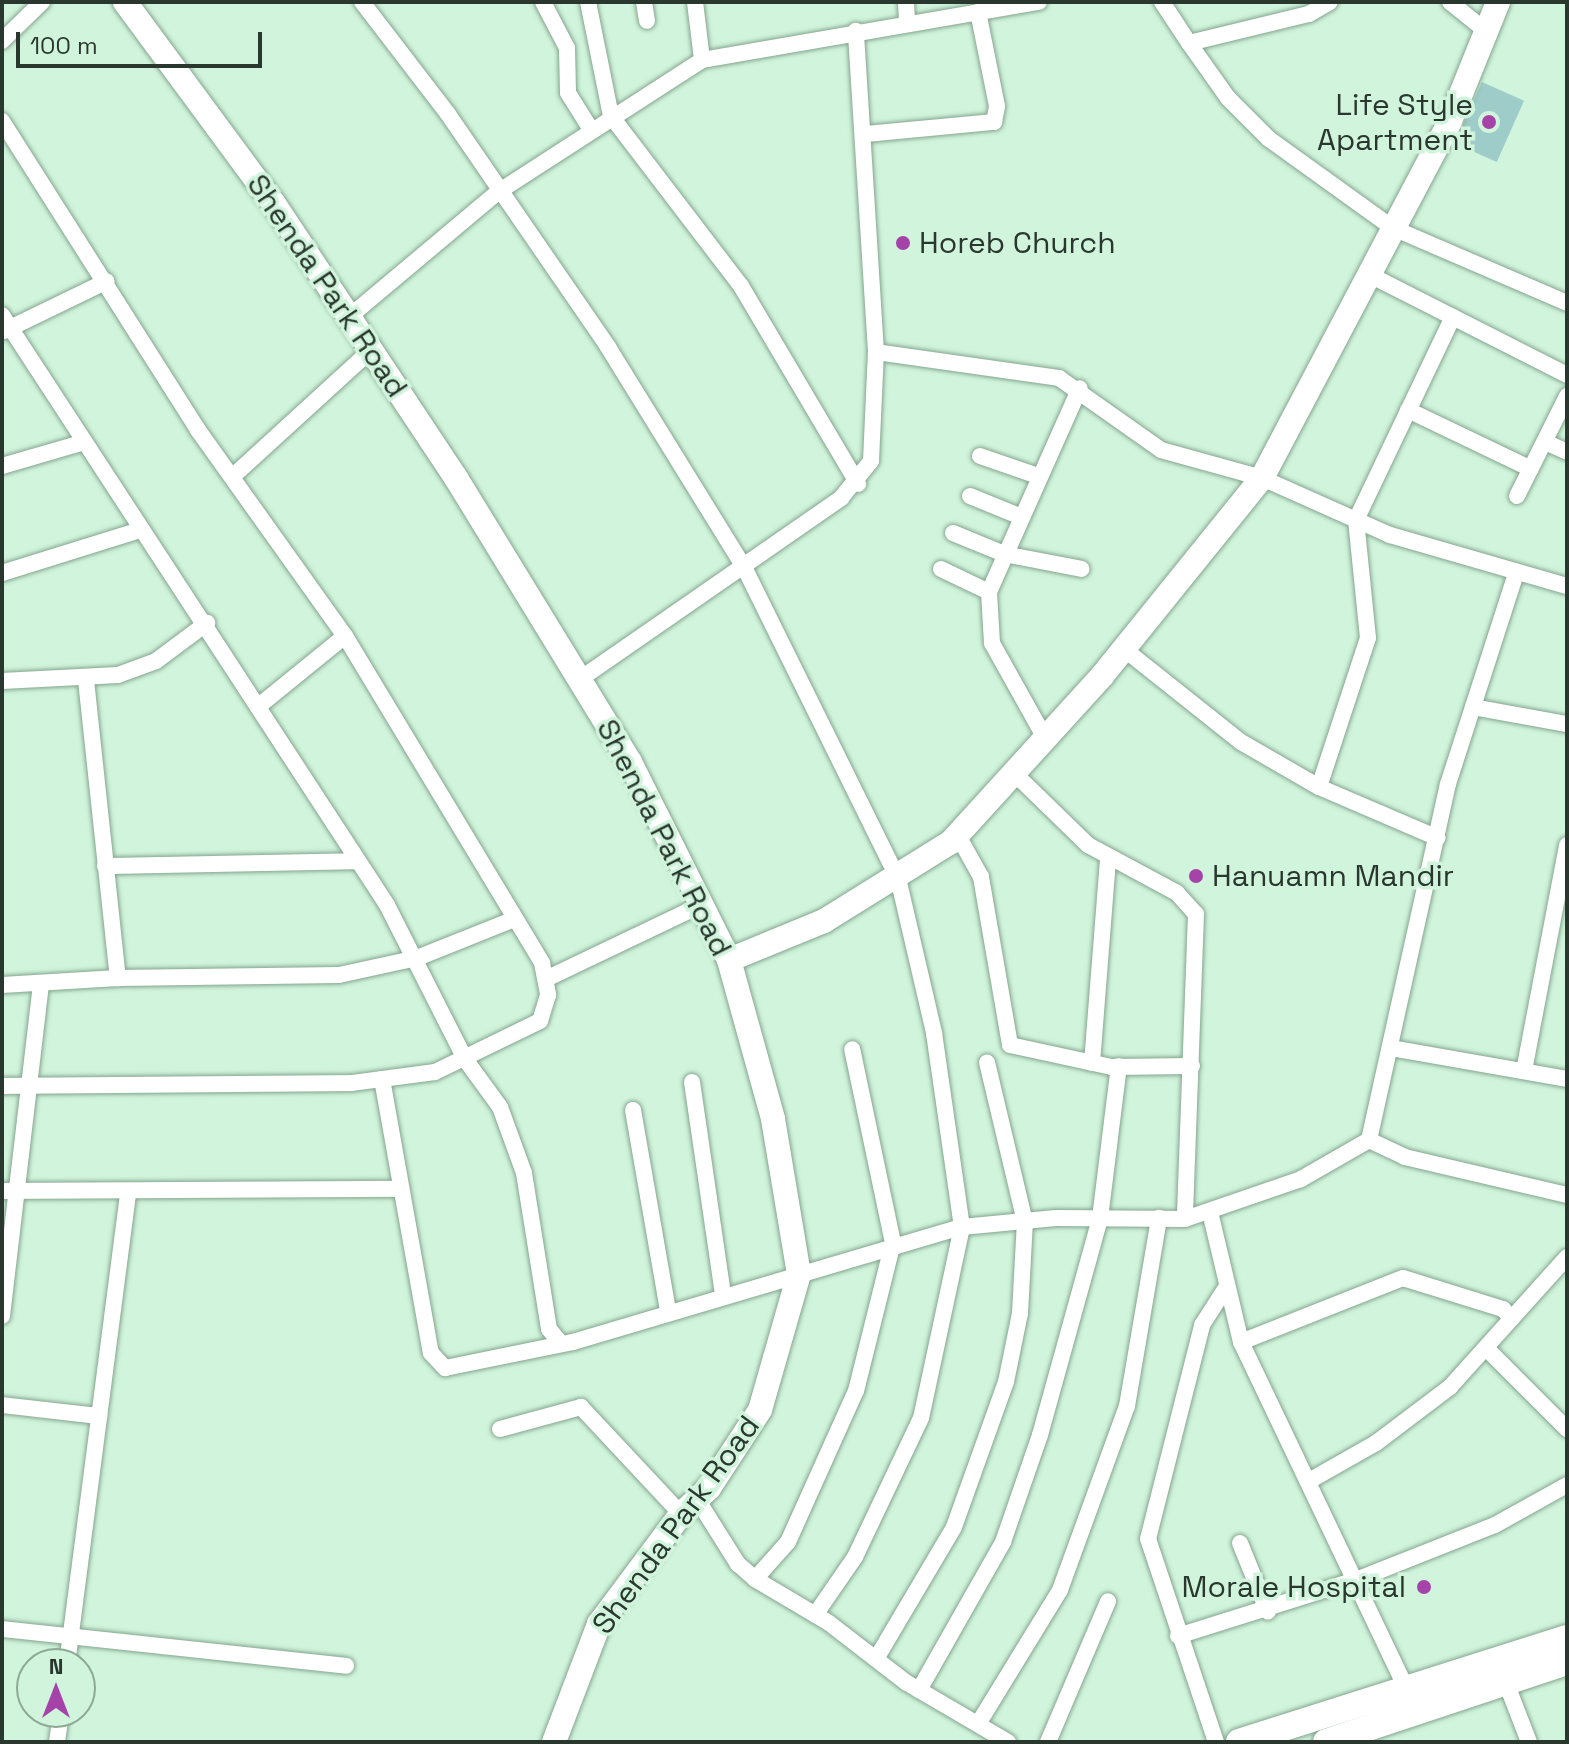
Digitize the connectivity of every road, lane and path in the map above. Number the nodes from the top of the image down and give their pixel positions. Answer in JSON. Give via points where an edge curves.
{"nodes":[{"id":1,"x":42,"y":2,"type":"edge"},
{"id":2,"x":125,"y":2,"type":"edge"},
{"id":3,"x":362,"y":2,"type":"edge"},
{"id":4,"x":543,"y":2,"type":"edge"},
{"id":5,"x":588,"y":2,"type":"edge"},
{"id":6,"x":644,"y":2,"type":"edge"},
{"id":7,"x":695,"y":2,"type":"edge"},
{"id":8,"x":906,"y":2,"type":"edge"},
{"id":9,"x":1039,"y":2,"type":"edge"},
{"id":10,"x":1162,"y":2,"type":"edge"},
{"id":11,"x":1330,"y":2,"type":"edge"},
{"id":12,"x":1450,"y":2,"type":"edge"},
{"id":13,"x":1498,"y":2,"type":"edge"},
{"id":14,"x":1020,"y":3,"type":"edge"},
{"id":15,"x":978,"y":12,"type":"junction"},
{"id":16,"x":647,"y":21,"type":"dead end"},
{"id":17,"x":907,"y":23,"type":"junction"},
{"id":18,"x":856,"y":31,"type":"junction"},
{"id":19,"x":1486,"y":31,"type":"junction"},
{"id":20,"x":2,"y":41,"type":"edge"},
{"id":21,"x":1189,"y":43,"type":"junction"},
{"id":22,"x":702,"y":60,"type":"junction"},
{"id":23,"x":611,"y":116,"type":"junction"},
{"id":24,"x":2,"y":121,"type":"edge"},
{"id":25,"x":590,"y":128,"type":"junction"},
{"id":26,"x":866,"y":134,"type":"junction"},
{"id":27,"x":498,"y":192,"type":"junction"},
{"id":28,"x":1393,"y":228,"type":"junction"},
{"id":29,"x":1368,"y":274,"type":"junction"},
{"id":30,"x":107,"y":281,"type":"junction"},
{"id":31,"x":1567,"y":303,"type":"edge"},
{"id":32,"x":349,"y":317,"type":"junction"},
{"id":33,"x":1453,"y":317,"type":"junction"},
{"id":34,"x":5,"y":325,"type":"edge"},
{"id":35,"x":371,"y":350,"type":"junction"},
{"id":36,"x":876,"y":352,"type":"junction"},
{"id":37,"x":1567,"y":375,"type":"edge"},
{"id":38,"x":1080,"y":388,"type":"junction"},
{"id":39,"x":1567,"y":396,"type":"edge"},
{"id":40,"x":1408,"y":410,"type":"junction"},
{"id":41,"x":1545,"y":442,"type":"junction"},
{"id":42,"x":81,"y":443,"type":"junction"},
{"id":43,"x":1567,"y":452,"type":"edge"},
{"id":44,"x":980,"y":456,"type":"dead end"},
{"id":45,"x":2,"y":466,"type":"edge"},
{"id":46,"x":1531,"y":469,"type":"junction"},
{"id":47,"x":1038,"y":476,"type":"junction"},
{"id":48,"x":232,"y":477,"type":"junction"},
{"id":49,"x":1262,"y":478,"type":"junction"},
{"id":50,"x":858,"y":484,"type":"junction"},
{"id":51,"x":970,"y":496,"type":"dead end"},
{"id":52,"x":1517,"y":496,"type":"dead end"},
{"id":53,"x":1019,"y":516,"type":"junction"},
{"id":54,"x":1356,"y":520,"type":"junction"},
{"id":55,"x":140,"y":530,"type":"junction"},
{"id":56,"x":953,"y":533,"type":"dead end"},
{"id":57,"x":1004,"y":554,"type":"junction"},
{"id":58,"x":744,"y":567,"type":"junction"},
{"id":59,"x":941,"y":569,"type":"dead end"},
{"id":60,"x":1082,"y":569,"type":"dead end"},
{"id":61,"x":2,"y":573,"type":"edge"},
{"id":62,"x":1516,"y":574,"type":"junction"},
{"id":63,"x":1567,"y":586,"type":"edge"},
{"id":64,"x":989,"y":592,"type":"junction"},
{"id":65,"x":207,"y":623,"type":"junction"},
{"id":66,"x":345,"y":636,"type":"junction"},
{"id":67,"x":1124,"y":649,"type":"junction"},
{"id":68,"x":580,"y":679,"type":"junction"},
{"id":69,"x":86,"y":680,"type":"junction"},
{"id":70,"x":2,"y":681,"type":"edge"},
{"id":71,"x":260,"y":705,"type":"junction"},
{"id":72,"x":1473,"y":707,"type":"junction"},
{"id":73,"x":1567,"y":724,"type":"edge"},
{"id":74,"x":1045,"y":738,"type":"junction"},
{"id":75,"x":1013,"y":772,"type":"junction"},
{"id":76,"x":1319,"y":787,"type":"junction"},
{"id":77,"x":957,"y":834,"type":"junction"},
{"id":78,"x":1438,"y":838,"type":"junction"},
{"id":79,"x":1567,"y":845,"type":"edge"},
{"id":80,"x":1108,"y":858,"type":"junction"},
{"id":81,"x":358,"y":861,"type":"junction"},
{"id":82,"x":105,"y":866,"type":"junction"},
{"id":83,"x":898,"y":878,"type":"junction"},
{"id":84,"x":701,"y":905,"type":"junction"},
{"id":85,"x":512,"y":920,"type":"junction"},
{"id":86,"x":417,"y":958,"type":"junction"},
{"id":87,"x":729,"y":960,"type":"junction"},
{"id":88,"x":118,"y":978,"type":"junction"},
{"id":89,"x":548,"y":978,"type":"junction"},
{"id":90,"x":41,"y":984,"type":"junction"},
{"id":91,"x":2,"y":985,"type":"edge"},
{"id":92,"x":1391,"y":1048,"type":"junction"},
{"id":93,"x":852,"y":1049,"type":"dead end"},
{"id":94,"x":465,"y":1059,"type":"junction"},
{"id":95,"x":987,"y":1062,"type":"dead end"},
{"id":96,"x":1092,"y":1063,"type":"junction"},
{"id":97,"x":1119,"y":1066,"type":"junction"},
{"id":98,"x":1192,"y":1066,"type":"junction"},
{"id":99,"x":1524,"y":1071,"type":"junction"},
{"id":100,"x":382,"y":1079,"type":"junction"},
{"id":101,"x":1567,"y":1079,"type":"edge"},
{"id":102,"x":692,"y":1082,"type":"dead end"},
{"id":103,"x":33,"y":1085,"type":"junction"},
{"id":104,"x":2,"y":1086,"type":"edge"},
{"id":105,"x":633,"y":1110,"type":"dead end"},
{"id":106,"x":1369,"y":1140,"type":"junction"},
{"id":107,"x":401,"y":1189,"type":"junction"},
{"id":108,"x":10,"y":1192,"type":"edge"},
{"id":109,"x":128,"y":1195,"type":"junction"},
{"id":110,"x":1567,"y":1195,"type":"edge"},
{"id":111,"x":1210,"y":1212,"type":"junction"},
{"id":112,"x":1100,"y":1218,"type":"junction"},
{"id":113,"x":1159,"y":1218,"type":"junction"},
{"id":114,"x":1185,"y":1219,"type":"junction"},
{"id":115,"x":1025,"y":1222,"type":"junction"},
{"id":116,"x":962,"y":1227,"type":"junction"},
{"id":117,"x":893,"y":1243,"type":"junction"},
{"id":118,"x":1567,"y":1257,"type":"edge"},
{"id":119,"x":799,"y":1274,"type":"junction"},
{"id":120,"x":1227,"y":1286,"type":"junction"},
{"id":121,"x":723,"y":1294,"type":"junction"},
{"id":122,"x":668,"y":1311,"type":"junction"},
{"id":123,"x":2,"y":1316,"type":"edge"},
{"id":124,"x":1512,"y":1319,"type":"junction"},
{"id":125,"x":560,"y":1342,"type":"junction"},
{"id":126,"x":1241,"y":1342,"type":"junction"},
{"id":127,"x":1486,"y":1348,"type":"junction"},
{"id":128,"x":2,"y":1405,"type":"edge"},
{"id":129,"x":99,"y":1416,"type":"junction"},
{"id":130,"x":500,"y":1429,"type":"dead end"},
{"id":131,"x":1567,"y":1429,"type":"edge"},
{"id":132,"x":1309,"y":1481,"type":"junction"},
{"id":133,"x":1567,"y":1485,"type":"edge"},
{"id":134,"x":689,"y":1506,"type":"junction"},
{"id":135,"x":1240,"y":1543,"type":"dead end"},
{"id":136,"x":755,"y":1579,"type":"junction"},
{"id":137,"x":1356,"y":1580,"type":"junction"},
{"id":138,"x":1108,"y":1601,"type":"dead end"},
{"id":139,"x":1268,"y":1612,"type":"junction"},
{"id":140,"x":815,"y":1615,"type":"junction"},
{"id":141,"x":2,"y":1629,"type":"edge"},
{"id":142,"x":1178,"y":1636,"type":"junction"},
{"id":143,"x":1567,"y":1638,"type":"edge"},
{"id":144,"x":70,"y":1640,"type":"junction"},
{"id":145,"x":69,"y":1648,"type":"edge"},
{"id":146,"x":876,"y":1659,"type":"junction"},
{"id":147,"x":1567,"y":1662,"type":"edge"},
{"id":148,"x":346,"y":1666,"type":"dead end"},
{"id":149,"x":1507,"y":1685,"type":"junction"},
{"id":150,"x":1407,"y":1689,"type":"junction"},
{"id":151,"x":919,"y":1690,"type":"junction"},
{"id":152,"x":1418,"y":1714,"type":"junction"},
{"id":153,"x":978,"y":1724,"type":"junction"},
{"id":154,"x":554,"y":1742,"type":"edge"},
{"id":155,"x":1008,"y":1742,"type":"edge"},
{"id":156,"x":1048,"y":1742,"type":"edge"},
{"id":157,"x":1216,"y":1742,"type":"edge"},
{"id":158,"x":1239,"y":1742,"type":"edge"},
{"id":159,"x":1326,"y":1742,"type":"edge"},
{"id":160,"x":1529,"y":1742,"type":"edge"}],
"edges":[{"from":1,"to":20,"type":"street"},
{"from":2,"to":32,"type":"main road","name":"Shenda Park Road"},
{"from":3,"to":27,"type":"street"},
{"from":4,"to":25,"type":"street","via":[[567,48],[568,93]]},
{"from":5,"to":23,"type":"street"},
{"from":6,"to":16,"type":"street"},
{"from":7,"to":22,"type":"street"},
{"from":8,"to":17,"type":"street"},
{"from":9,"to":14,"type":"street"},
{"from":10,"to":21,"type":"street"},
{"from":11,"to":21,"type":"street","via":[[1309,14]]},
{"from":12,"to":19,"type":"street"},
{"from":13,"to":19,"type":"main road"},
{"from":14,"to":15,"type":"street"},
{"from":15,"to":17,"type":"street"},
{"from":15,"to":26,"type":"street","via":[[997,106],[994,122]]},
{"from":17,"to":18,"type":"street"},
{"from":18,"to":22,"type":"street"},
{"from":18,"to":26,"type":"street"},
{"from":19,"to":28,"type":"main road","via":[[1450,121]]},
{"from":21,"to":28,"type":"street","via":[[1228,98],[1269,139]]},
{"from":22,"to":23,"type":"street"},
{"from":23,"to":25,"type":"street"},
{"from":23,"to":50,"type":"street","via":[[741,286]]},
{"from":24,"to":30,"type":"street"},
{"from":25,"to":27,"type":"street"},
{"from":26,"to":36,"type":"street"},
{"from":27,"to":32,"type":"street"},
{"from":27,"to":58,"type":"street","via":[[608,347]]},
{"from":28,"to":29,"type":"main road"},
{"from":28,"to":31,"type":"street"},
{"from":29,"to":33,"type":"street"},
{"from":29,"to":49,"type":"main road"},
{"from":30,"to":34,"type":"street"},
{"from":30,"to":48,"type":"street"},
{"from":32,"to":35,"type":"main road","name":"Shenda Park Road"},
{"from":33,"to":37,"type":"street"},
{"from":33,"to":40,"type":"street"},
{"from":34,"to":42,"type":"street"},
{"from":35,"to":48,"type":"street"},
{"from":35,"to":68,"type":"main road","name":"Shenda Park Road"},
{"from":36,"to":38,"type":"street","via":[[1035,371]]},
{"from":36,"to":50,"type":"street","via":[[871,461]]},
{"from":38,"to":47,"type":"street"},
{"from":38,"to":49,"type":"street","via":[[1139,439]]},
{"from":39,"to":41,"type":"street"},
{"from":40,"to":46,"type":"street"},
{"from":40,"to":54,"type":"street"},
{"from":41,"to":43,"type":"street"},
{"from":41,"to":46,"type":"street"},
{"from":42,"to":45,"type":"street"},
{"from":42,"to":55,"type":"street"},
{"from":44,"to":47,"type":"street"},
{"from":46,"to":52,"type":"street"},
{"from":47,"to":53,"type":"street"},
{"from":48,"to":66,"type":"street"},
{"from":49,"to":54,"type":"street"},
{"from":49,"to":67,"type":"main road"},
{"from":50,"to":58,"type":"street"},
{"from":51,"to":53,"type":"street"},
{"from":53,"to":57,"type":"street"},
{"from":54,"to":62,"type":"street"},
{"from":54,"to":76,"type":"street","via":[[1368,638]]},
{"from":55,"to":61,"type":"street"},
{"from":55,"to":65,"type":"street"},
{"from":56,"to":57,"type":"street"},
{"from":57,"to":60,"type":"street"},
{"from":57,"to":64,"type":"street"},
{"from":58,"to":68,"type":"street"},
{"from":58,"to":83,"type":"street"},
{"from":59,"to":64,"type":"street"},
{"from":62,"to":63,"type":"street"},
{"from":62,"to":72,"type":"street"},
{"from":64,"to":74,"type":"street","via":[[992,643]]},
{"from":65,"to":69,"type":"street","via":[[156,661]]},
{"from":65,"to":71,"type":"street"},
{"from":66,"to":71,"type":"street"},
{"from":66,"to":85,"type":"street"},
{"from":67,"to":74,"type":"main road"},
{"from":67,"to":76,"type":"street","via":[[1241,742]]},
{"from":68,"to":84,"type":"main road","name":"Shenda Park Road","via":[[630,762]]},
{"from":69,"to":70,"type":"street"},
{"from":69,"to":82,"type":"street"},
{"from":71,"to":81,"type":"street"},
{"from":72,"to":73,"type":"street"},
{"from":72,"to":78,"type":"street"},
{"from":74,"to":75,"type":"main road"},
{"from":75,"to":77,"type":"main road"},
{"from":75,"to":80,"type":"street"},
{"from":76,"to":78,"type":"street"},
{"from":77,"to":83,"type":"main road"},
{"from":77,"to":96,"type":"street","via":[[981,877],[1010,1045]]},
{"from":78,"to":92,"type":"street"},
{"from":79,"to":99,"type":"street"},
{"from":80,"to":96,"type":"street"},
{"from":80,"to":98,"type":"street","via":[[1177,893],[1196,914]]},
{"from":81,"to":82,"type":"street"},
{"from":81,"to":86,"type":"street"},
{"from":82,"to":88,"type":"street"},
{"from":83,"to":87,"type":"main road","via":[[824,921]]},
{"from":83,"to":116,"type":"street","via":[[934,1033]]},
{"from":84,"to":87,"type":"main road","name":"Shenda Park Road"},
{"from":84,"to":89,"type":"street"},
{"from":85,"to":86,"type":"street"},
{"from":85,"to":89,"type":"street"},
{"from":86,"to":88,"type":"street","via":[[339,975]]},
{"from":86,"to":94,"type":"street"},
{"from":87,"to":119,"type":"main road","name":"Shenda Park Road","via":[[773,1119]]},
{"from":88,"to":90,"type":"street"},
{"from":89,"to":94,"type":"street","via":[[548,1011],[540,1021]]},
{"from":90,"to":91,"type":"street"},
{"from":90,"to":103,"type":"street"},
{"from":92,"to":99,"type":"street"},
{"from":92,"to":106,"type":"street"},
{"from":93,"to":117,"type":"street"},
{"from":94,"to":100,"type":"street","via":[[435,1072]]},
{"from":94,"to":125,"type":"street","via":[[511,1130],[524,1173],[549,1329]]},
{"from":95,"to":115,"type":"street"},
{"from":96,"to":97,"type":"street"},
{"from":97,"to":98,"type":"street"},
{"from":97,"to":112,"type":"street"},
{"from":98,"to":114,"type":"street"},
{"from":99,"to":101,"type":"street"},
{"from":100,"to":103,"type":"street"},
{"from":100,"to":107,"type":"street"},
{"from":102,"to":121,"type":"street"},
{"from":103,"to":104,"type":"street"},
{"from":103,"to":108,"type":"street"},
{"from":105,"to":122,"type":"street"},
{"from":106,"to":110,"type":"street","via":[[1405,1157]]},
{"from":106,"to":111,"type":"street","via":[[1301,1179]]},
{"from":107,"to":109,"type":"street"},
{"from":107,"to":125,"type":"street","via":[[437,1363],[458,1368]]},
{"from":108,"to":109,"type":"street"},
{"from":108,"to":123,"type":"street"},
{"from":109,"to":129,"type":"street"},
{"from":111,"to":114,"type":"street"},
{"from":111,"to":120,"type":"street"},
{"from":112,"to":113,"type":"street"},
{"from":112,"to":115,"type":"street"},
{"from":112,"to":151,"type":"street","via":[[1003,1542]]},
{"from":113,"to":114,"type":"street"},
{"from":113,"to":153,"type":"street","via":[[1127,1406],[1060,1590]]},
{"from":115,"to":116,"type":"street"},
{"from":115,"to":146,"type":"street","via":[[1020,1313],[985,1447],[954,1527]]},
{"from":116,"to":117,"type":"street"},
{"from":116,"to":140,"type":"street","via":[[921,1418],[855,1557]]},
{"from":117,"to":119,"type":"street"},
{"from":117,"to":136,"type":"street","via":[[856,1391],[788,1542]]},
{"from":118,"to":124,"type":"street"},
{"from":119,"to":121,"type":"street"},
{"from":119,"to":134,"type":"main road","name":"Shenda Park Road","via":[[760,1410]]},
{"from":120,"to":126,"type":"street"},
{"from":120,"to":142,"type":"street","via":[[1202,1325],[1148,1539]]},
{"from":121,"to":122,"type":"street"},
{"from":122,"to":125,"type":"street"},
{"from":124,"to":126,"type":"street","via":[[1503,1309],[1403,1278]]},
{"from":124,"to":127,"type":"street"},
{"from":126,"to":132,"type":"street"},
{"from":127,"to":131,"type":"street"},
{"from":127,"to":132,"type":"street","via":[[1450,1387],[1376,1443]]},
{"from":128,"to":129,"type":"street"},
{"from":129,"to":144,"type":"street"},
{"from":130,"to":134,"type":"street","via":[[581,1407]]},
{"from":132,"to":137,"type":"street"},
{"from":133,"to":137,"type":"street","via":[[1495,1525]]},
{"from":134,"to":136,"type":"street"},
{"from":134,"to":154,"type":"main road","name":"Shenda Park Road","via":[[599,1624]]},
{"from":135,"to":139,"type":"street"},
{"from":136,"to":140,"type":"street"},
{"from":137,"to":139,"type":"street"},
{"from":137,"to":150,"type":"street"},
{"from":138,"to":156,"type":"street"},
{"from":139,"to":142,"type":"street"},
{"from":140,"to":146,"type":"street"},
{"from":141,"to":144,"type":"street"},
{"from":142,"to":157,"type":"street"},
{"from":143,"to":150,"type":"main road"},
{"from":144,"to":145,"type":"street"},
{"from":144,"to":148,"type":"street"},
{"from":146,"to":151,"type":"street"},
{"from":147,"to":149,"type":"main road"},
{"from":149,"to":152,"type":"main road"},
{"from":149,"to":160,"type":"street"},
{"from":150,"to":152,"type":"street"},
{"from":150,"to":158,"type":"main road"},
{"from":151,"to":153,"type":"street"},
{"from":152,"to":159,"type":"main road"},
{"from":153,"to":155,"type":"street"}]}
